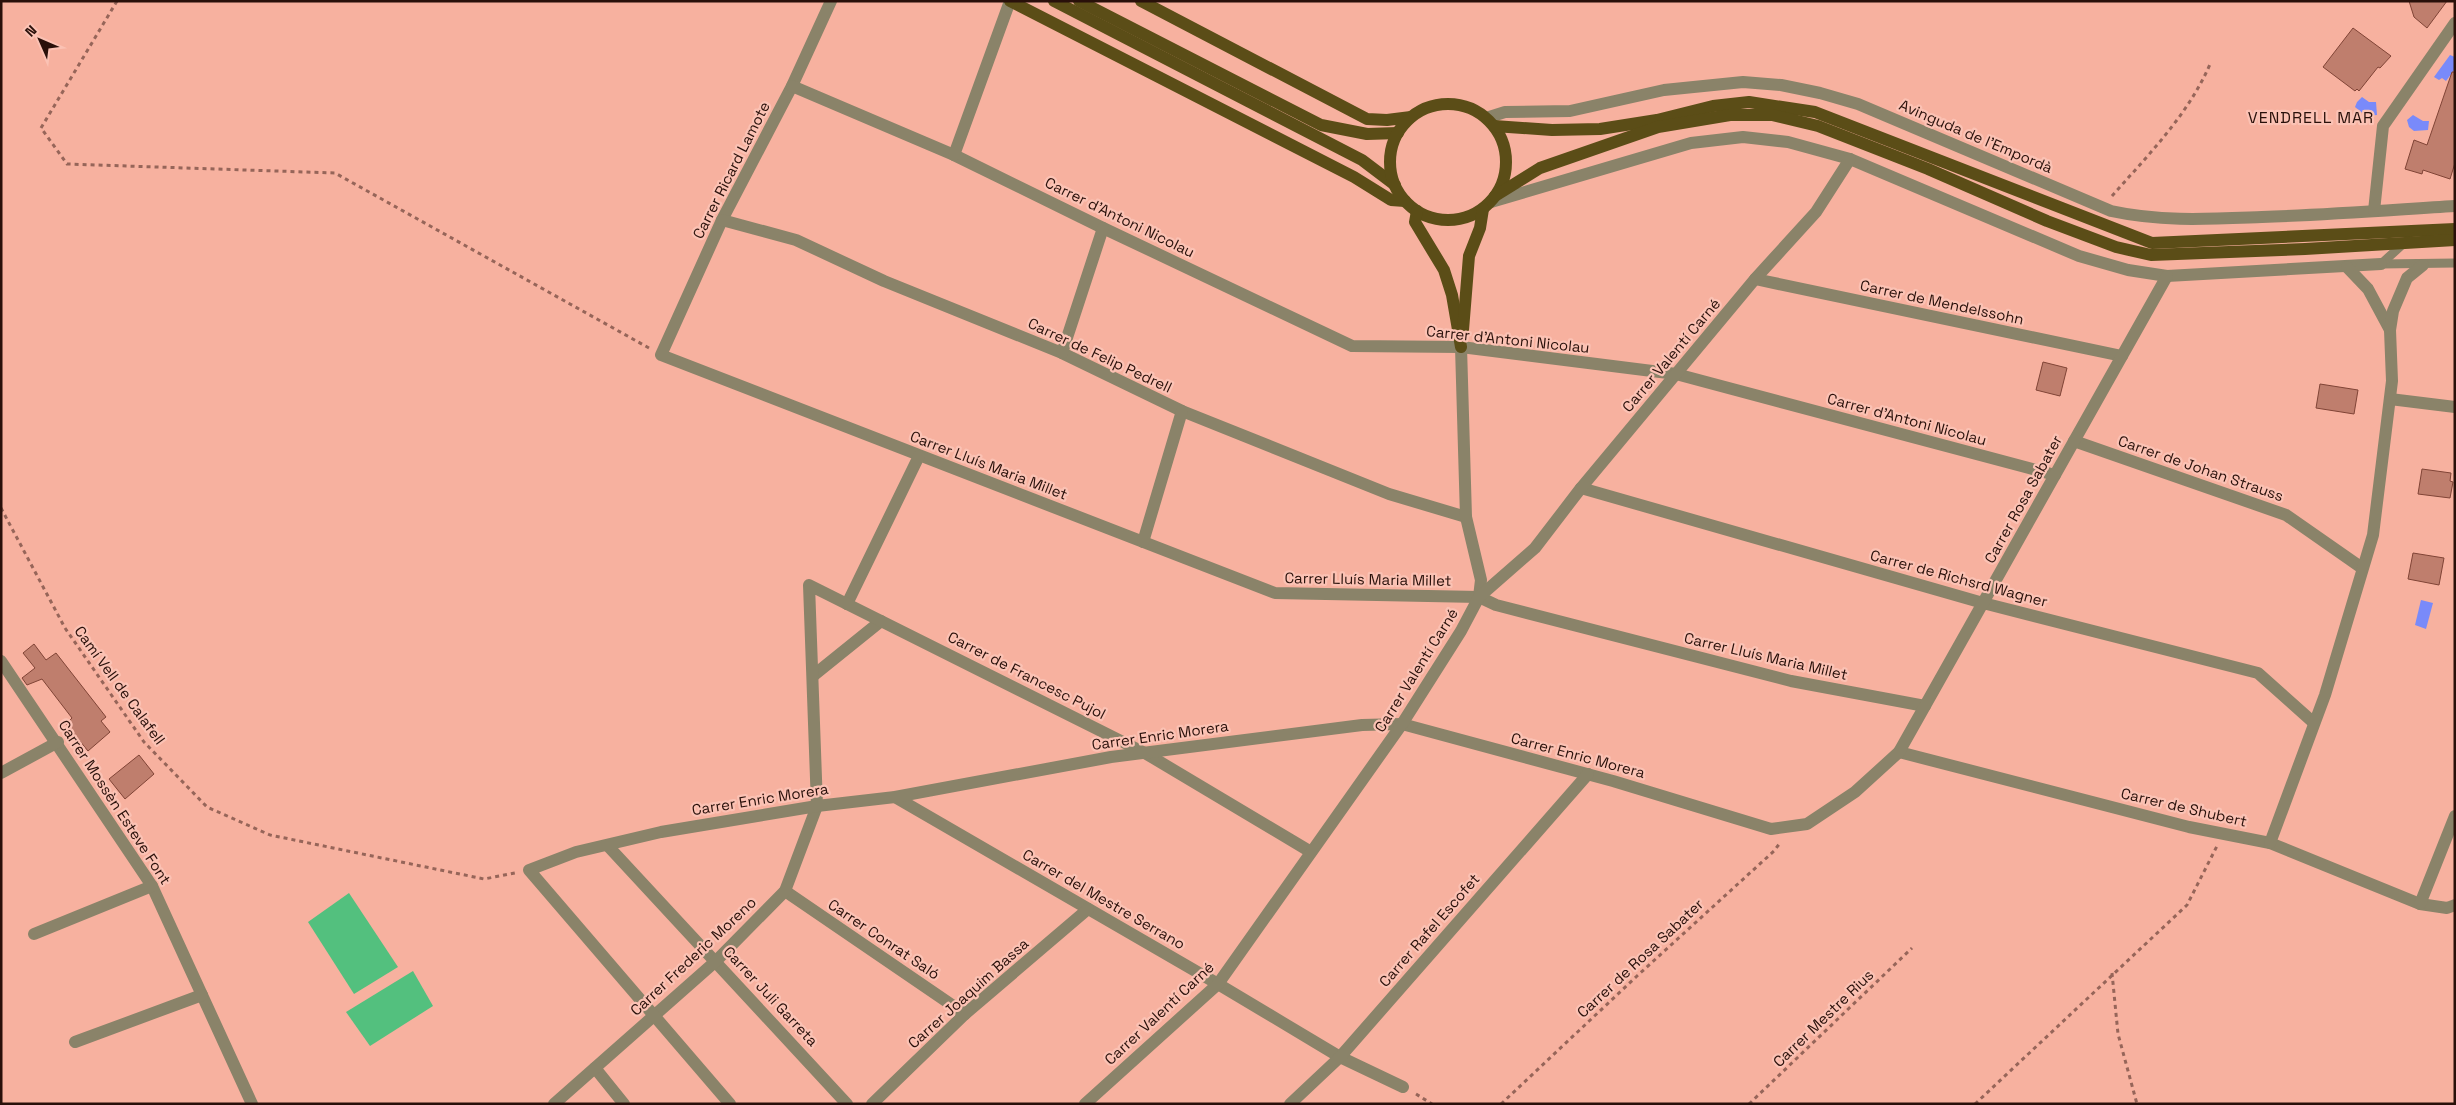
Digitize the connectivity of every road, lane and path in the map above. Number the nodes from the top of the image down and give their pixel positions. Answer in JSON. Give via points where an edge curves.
{"nodes":[{"id":1,"x":117,"y":1,"type":"edge"},
{"id":2,"x":831,"y":1,"type":"edge"},
{"id":3,"x":1010,"y":1,"type":"edge"},
{"id":4,"x":1054,"y":1,"type":"edge"},
{"id":5,"x":1079,"y":1,"type":"edge"},
{"id":6,"x":1141,"y":1,"type":"edge"},
{"id":7,"x":2455,"y":23,"type":"edge"},
{"id":8,"x":2211,"y":62,"type":"dead end"},
{"id":9,"x":792,"y":86,"type":"junction"},
{"id":10,"x":1411,"y":118,"type":"junction"},
{"id":11,"x":1490,"y":122,"type":"junction"},
{"id":12,"x":1398,"y":133,"type":"junction"},
{"id":13,"x":954,"y":155,"type":"junction"},
{"id":14,"x":1850,"y":159,"type":"junction"},
{"id":15,"x":1395,"y":185,"type":"junction"},
{"id":16,"x":1405,"y":202,"type":"junction"},
{"id":17,"x":1490,"y":202,"type":"junction"},
{"id":18,"x":2455,"y":206,"type":"edge"},
{"id":19,"x":2102,"y":207,"type":"junction"},
{"id":20,"x":2374,"y":211,"type":"junction"},
{"id":21,"x":1417,"y":212,"type":"junction"},
{"id":22,"x":722,"y":220,"type":"junction"},
{"id":23,"x":1103,"y":228,"type":"junction"},
{"id":24,"x":2455,"y":228,"type":"edge"},
{"id":25,"x":2455,"y":240,"type":"edge"},
{"id":26,"x":2403,"y":244,"type":"junction"},
{"id":27,"x":2455,"y":263,"type":"edge"},
{"id":28,"x":2381,"y":264,"type":"junction"},
{"id":29,"x":2423,"y":265,"type":"junction"},
{"id":30,"x":2347,"y":268,"type":"junction"},
{"id":31,"x":2167,"y":276,"type":"junction"},
{"id":32,"x":1754,"y":279,"type":"junction"},
{"id":33,"x":2390,"y":330,"type":"junction"},
{"id":34,"x":1461,"y":347,"type":"junction"},
{"id":35,"x":1062,"y":353,"type":"junction"},
{"id":36,"x":661,"y":355,"type":"junction"},
{"id":37,"x":2122,"y":356,"type":"junction"},
{"id":38,"x":1676,"y":374,"type":"junction"},
{"id":39,"x":2390,"y":400,"type":"junction"},
{"id":40,"x":2455,"y":407,"type":"edge"},
{"id":41,"x":1182,"y":411,"type":"junction"},
{"id":42,"x":2074,"y":441,"type":"junction"},
{"id":43,"x":919,"y":456,"type":"junction"},
{"id":44,"x":2055,"y":475,"type":"junction"},
{"id":45,"x":1581,"y":488,"type":"junction"},
{"id":46,"x":1,"y":508,"type":"edge"},
{"id":47,"x":1466,"y":517,"type":"junction"},
{"id":48,"x":1144,"y":542,"type":"junction"},
{"id":49,"x":2362,"y":568,"type":"junction"},
{"id":50,"x":1479,"y":597,"type":"junction"},
{"id":51,"x":1983,"y":603,"type":"junction"},
{"id":52,"x":847,"y":604,"type":"junction"},
{"id":53,"x":881,"y":621,"type":"junction"},
{"id":54,"x":1,"y":660,"type":"edge"},
{"id":55,"x":814,"y":675,"type":"junction"},
{"id":56,"x":1925,"y":706,"type":"junction"},
{"id":57,"x":2314,"y":723,"type":"junction"},
{"id":58,"x":1402,"y":724,"type":"junction"},
{"id":59,"x":58,"y":742,"type":"junction"},
{"id":60,"x":1900,"y":752,"type":"junction"},
{"id":61,"x":1145,"y":753,"type":"junction"},
{"id":62,"x":1,"y":773,"type":"edge"},
{"id":63,"x":1588,"y":774,"type":"junction"},
{"id":64,"x":895,"y":797,"type":"junction"},
{"id":65,"x":817,"y":806,"type":"junction"},
{"id":66,"x":2455,"y":816,"type":"edge"},
{"id":67,"x":1791,"y":826,"type":"junction"},
{"id":68,"x":2223,"y":834,"type":"junction"},
{"id":69,"x":2270,"y":843,"type":"junction"},
{"id":70,"x":608,"y":846,"type":"junction"},
{"id":71,"x":1311,"y":852,"type":"junction"},
{"id":72,"x":529,"y":870,"type":"junction"},
{"id":73,"x":152,"y":886,"type":"junction"},
{"id":74,"x":785,"y":891,"type":"junction"},
{"id":75,"x":2420,"y":904,"type":"junction"},
{"id":76,"x":2455,"y":905,"type":"edge"},
{"id":77,"x":1088,"y":909,"type":"junction"},
{"id":78,"x":34,"y":934,"type":"dead end"},
{"id":79,"x":1912,"y":948,"type":"dead end"},
{"id":80,"x":716,"y":961,"type":"junction"},
{"id":81,"x":2112,"y":973,"type":"junction"},
{"id":82,"x":1218,"y":984,"type":"junction"},
{"id":83,"x":202,"y":995,"type":"junction"},
{"id":84,"x":965,"y":1014,"type":"junction"},
{"id":85,"x":654,"y":1016,"type":"junction"},
{"id":86,"x":75,"y":1042,"type":"dead end"},
{"id":87,"x":1340,"y":1057,"type":"junction"},
{"id":88,"x":595,"y":1068,"type":"junction"},
{"id":89,"x":1402,"y":1087,"type":"dead end"},
{"id":90,"x":252,"y":1104,"type":"edge"},
{"id":91,"x":554,"y":1104,"type":"edge"},
{"id":92,"x":624,"y":1104,"type":"edge"},
{"id":93,"x":730,"y":1104,"type":"edge"},
{"id":94,"x":847,"y":1104,"type":"edge"},
{"id":95,"x":872,"y":1104,"type":"edge"},
{"id":96,"x":1085,"y":1104,"type":"edge"},
{"id":97,"x":1290,"y":1104,"type":"edge"},
{"id":98,"x":1501,"y":1104,"type":"edge"},
{"id":99,"x":1749,"y":1104,"type":"edge"},
{"id":100,"x":1975,"y":1104,"type":"edge"},
{"id":101,"x":2137,"y":1104,"type":"edge"}],
"edges":[{"from":1,"to":36,"type":"path","via":[[41,128],[67,164],[335,173]]},
{"from":2,"to":9,"type":"street","name":"Carrer Ricard Lamote"},
{"from":3,"to":13,"type":"street"},
{"from":3,"to":16,"type":"main road","via":[[1354,177],[1391,200]]},
{"from":4,"to":15,"type":"main road","via":[[1362,160]]},
{"from":5,"to":12,"type":"main road","via":[[1322,125],[1367,134]]},
{"from":6,"to":10,"type":"main road","via":[[1367,119]]},
{"from":7,"to":20,"type":"street","via":[[2383,126]]},
{"from":8,"to":19,"type":"path","via":[[2201,87],[2170,130]]},
{"from":9,"to":13,"type":"street","name":"Carrer d'Antoni Nicolau"},
{"from":9,"to":22,"type":"street","name":"Carrer Ricard Lamote"},
{"from":10,"to":11,"type":"main road","via":[[1440,104],[1457,104],[1472,109]]},
{"from":10,"to":12,"type":"main road"},
{"from":11,"to":17,"type":"main road","via":[[1503,142],[1506,161],[1504,179]]},
{"from":11,"to":19,"type":"street","name":"Avinguda de l'Empordà","via":[[1505,112],[1570,111],[1664,90],[1742,82],[1782,85],[1858,104]]},
{"from":11,"to":24,"type":"main road","via":[[1552,130],[1600,129],[1749,102],[1815,112],[2152,243]]},
{"from":12,"to":15,"type":"main road","via":[[1391,150],[1390,168]]},
{"from":13,"to":23,"type":"street","name":"Carrer d'Antoni Nicolau"},
{"from":14,"to":17,"type":"street","via":[[1788,142],[1743,137],[1691,143]]},
{"from":14,"to":31,"type":"street","via":[[2079,256],[2128,270]]},
{"from":14,"to":32,"type":"street","name":"Carrer Valentí Carné","via":[[1816,212]]},
{"from":15,"to":16,"type":"main road"},
{"from":16,"to":21,"type":"main road"},
{"from":17,"to":21,"type":"main road","via":[[1462,219],[1438,220]]},
{"from":17,"to":26,"type":"main road","via":[[1540,168],[1658,127],[1730,115],[1772,115],[1818,126],[2046,220],[2116,247],[2151,255]]},
{"from":17,"to":34,"type":"main road","via":[[1470,256]]},
{"from":18,"to":20,"type":"street","name":"Avinguda de l'Empordà"},
{"from":19,"to":20,"type":"street","name":"Avinguda de l'Empordà","via":[[2144,218],[2190,220]]},
{"from":21,"to":34,"type":"main road","via":[[1415,222],[1444,270]]},
{"from":22,"to":35,"type":"street","name":"Carrer de Felip Pedrell","via":[[796,240],[884,281]]},
{"from":22,"to":36,"type":"street","name":"Carrer Ricard Lamote"},
{"from":23,"to":34,"type":"street","name":"Carrer d'Antoni Nicolau","via":[[1352,346]]},
{"from":23,"to":35,"type":"street"},
{"from":25,"to":26,"type":"main road"},
{"from":26,"to":28,"type":"lane"},
{"from":27,"to":29,"type":"lane"},
{"from":28,"to":29,"type":"lane"},
{"from":28,"to":30,"type":"street"},
{"from":29,"to":33,"type":"street","via":[[2406,278],[2393,311]]},
{"from":30,"to":31,"type":"street"},
{"from":30,"to":33,"type":"street","via":[[2368,289]]},
{"from":31,"to":37,"type":"street","name":"Carrer Rosa Sabater"},
{"from":32,"to":37,"type":"street","name":"Carrer de Mendelssohn"},
{"from":32,"to":38,"type":"street","name":"Carrer Valentí Carné"},
{"from":33,"to":39,"type":"street"},
{"from":34,"to":38,"type":"street","name":"Carrer d'Antoni Nicolau"},
{"from":34,"to":47,"type":"street"},
{"from":35,"to":41,"type":"street","name":"Carrer de Felip Pedrell"},
{"from":36,"to":43,"type":"street","name":"Carrer Lluís Maria Millet"},
{"from":37,"to":42,"type":"street","name":"Carrer Rosa Sabater"},
{"from":38,"to":44,"type":"street","name":"Carrer d'Antoni Nicolau"},
{"from":38,"to":45,"type":"street","name":"Carrer Valentí Carné"},
{"from":39,"to":40,"type":"street"},
{"from":39,"to":49,"type":"street","via":[[2373,535]]},
{"from":41,"to":47,"type":"street","name":"Carrer de Felip Pedrell","via":[[1389,494]]},
{"from":41,"to":48,"type":"street"},
{"from":42,"to":44,"type":"street","name":"Carrer Rosa Sabater"},
{"from":42,"to":49,"type":"street","name":"Carrer de Johan Strauss","via":[[2286,515]]},
{"from":43,"to":48,"type":"street","name":"Carrer Lluís Maria Millet"},
{"from":43,"to":52,"type":"street"},
{"from":44,"to":51,"type":"street","name":"Carrer Rosa Sabater"},
{"from":45,"to":50,"type":"street","name":"Carrer Valentí Carné","via":[[1535,548]]},
{"from":45,"to":51,"type":"street","name":"Carrer de Richsrd Wagner"},
{"from":46,"to":72,"type":"path","name":"Camí Vell de Calafell","via":[[65,628],[144,742],[207,807],[270,835],[484,879]]},
{"from":47,"to":50,"type":"street","via":[[1481,580]]},
{"from":48,"to":50,"type":"street","name":"Carrer Lluís Maria Millet","via":[[1275,593]]},
{"from":49,"to":57,"type":"street"},
{"from":50,"to":56,"type":"street","name":"Carrer Lluís Maria Millet","via":[[1496,606],[1791,681]]},
{"from":50,"to":58,"type":"street","name":"Carrer Valentí Carné","via":[[1462,631]]},
{"from":51,"to":56,"type":"street","name":"Carrer Rosa Sabater"},
{"from":51,"to":57,"type":"street","name":"Carrer de Richsrd Wagner","via":[[2258,673]]},
{"from":52,"to":53,"type":"street","name":"Carrer de Francesc Pujol"},
{"from":52,"to":55,"type":"street","name":"Carrer de Francesc Pujol","via":[[809,585]]},
{"from":53,"to":55,"type":"street"},
{"from":53,"to":61,"type":"street","name":"Carrer de Francesc Pujol"},
{"from":54,"to":59,"type":"street","name":"Carrer Mossèn Esteve Font"},
{"from":55,"to":65,"type":"street","name":"Carrer de Francesc Pujol"},
{"from":56,"to":60,"type":"street","name":"Carrer Rosa Sabater"},
{"from":57,"to":69,"type":"street"},
{"from":58,"to":61,"type":"street","name":"Carrer Enric Morera","via":[[1362,725]]},
{"from":58,"to":63,"type":"street","name":"Carrer Enric Morera"},
{"from":58,"to":71,"type":"street","name":"Carrer Valentí Carné"},
{"from":59,"to":62,"type":"street"},
{"from":59,"to":73,"type":"street","name":"Carrer Mossèn Esteve Font"},
{"from":60,"to":67,"type":"street","name":"Carrer Rosa Sabater","via":[[1855,792],[1807,824]]},
{"from":60,"to":68,"type":"street","name":"Carrer de Shubert"},
{"from":61,"to":64,"type":"street","name":"Carrer Enric Morera"},
{"from":61,"to":71,"type":"street","name":"Carrer de Francesc Pujol"},
{"from":63,"to":67,"type":"street","name":"Carrer Enric Morera","via":[[1771,829]]},
{"from":63,"to":87,"type":"street","name":"Carrer Rafel Escofet"},
{"from":64,"to":65,"type":"street","name":"Carrer Enric Morera"},
{"from":64,"to":77,"type":"street","name":"Carrer del Mestre Serrano"},
{"from":65,"to":70,"type":"street","name":"Carrer Enric Morera","via":[[661,832]]},
{"from":65,"to":74,"type":"street","name":"Carrer Frederic Moreno"},
{"from":66,"to":75,"type":"street"},
{"from":67,"to":98,"type":"path","name":"Carrer de Rosa Sabater","via":[[1774,851]]},
{"from":68,"to":69,"type":"street","name":"Carrer de Shubert"},
{"from":68,"to":81,"type":"path","via":[[2187,905]]},
{"from":69,"to":75,"type":"street","name":"Carrer de Shubert"},
{"from":70,"to":72,"type":"street","name":"Carrer Enric Morera","via":[[576,852]]},
{"from":70,"to":80,"type":"street","name":"Carrer Juli Garreta"},
{"from":71,"to":82,"type":"street","name":"Carrer Valentí Carné"},
{"from":72,"to":85,"type":"street"},
{"from":73,"to":78,"type":"street"},
{"from":73,"to":83,"type":"street","name":"Carrer Mossèn Esteve Font"},
{"from":74,"to":80,"type":"street","name":"Carrer Frederic Moreno"},
{"from":74,"to":84,"type":"street","name":"Carrer Conrat Saló"},
{"from":75,"to":76,"type":"street","name":"Carrer de Shubert","via":[[2447,908]]},
{"from":77,"to":82,"type":"street","name":"Carrer del Mestre Serrano"},
{"from":77,"to":84,"type":"street","name":"Carrer Joaquim Bassa"},
{"from":79,"to":99,"type":"path","name":"Carrer Mestre Rius"},
{"from":80,"to":85,"type":"street","name":"Carrer Frederic Moreno"},
{"from":80,"to":94,"type":"street","name":"Carrer Juli Garreta"},
{"from":81,"to":100,"type":"path"},
{"from":81,"to":101,"type":"path","via":[[2118,1034]]},
{"from":82,"to":87,"type":"street","name":"Carrer del Mestre Serrano"},
{"from":82,"to":96,"type":"street","name":"Carrer Valentí Carné"},
{"from":83,"to":86,"type":"street"},
{"from":83,"to":90,"type":"street","name":"Carrer Mossèn Esteve Font"},
{"from":84,"to":95,"type":"street","name":"Carrer Joaquim Bassa"},
{"from":85,"to":88,"type":"street","name":"Carrer Frederic Moreno"},
{"from":85,"to":93,"type":"street"},
{"from":87,"to":89,"type":"street","name":"Carrer del Mestre Serrano"},
{"from":87,"to":97,"type":"street","name":"Carrer Rafel Escofet"},
{"from":88,"to":91,"type":"street","name":"Carrer Frederic Moreno"},
{"from":88,"to":92,"type":"street"}]}
